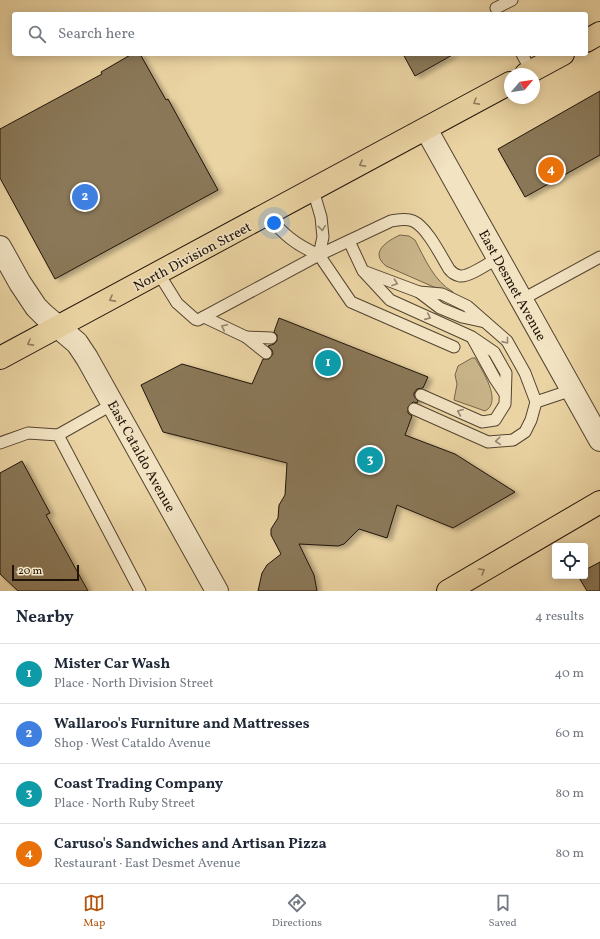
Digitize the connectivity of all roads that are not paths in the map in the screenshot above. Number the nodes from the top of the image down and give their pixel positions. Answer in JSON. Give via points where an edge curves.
{"nodes":[{"id":1,"x":512,"y":0,"type":"edge"},
{"id":2,"x":496,"y":7,"type":"edge"},
{"id":3,"x":600,"y":34,"type":"edge"},
{"id":4,"x":588,"y":40,"type":"edge"},
{"id":5,"x":557,"y":56,"type":"edge"},
{"id":6,"x":526,"y":66,"type":"edge"},
{"id":7,"x":504,"y":86,"type":"edge"},
{"id":8,"x":426,"y":129,"type":"junction"},
{"id":9,"x":313,"y":190,"type":"junction"},
{"id":10,"x":266,"y":215,"type":"junction"},
{"id":11,"x":349,"y":240,"type":"junction"},
{"id":12,"x":0,"y":247,"type":"edge"},
{"id":13,"x":319,"y":255,"type":"junction"},
{"id":14,"x":600,"y":257,"type":"edge"},
{"id":15,"x":498,"y":258,"type":"junction"},
{"id":16,"x":363,"y":271,"type":"junction"},
{"id":17,"x":159,"y":274,"type":"junction"},
{"id":18,"x":521,"y":300,"type":"junction"},
{"id":19,"x":204,"y":317,"type":"junction"},
{"id":20,"x":59,"y":328,"type":"junction"},
{"id":21,"x":246,"y":337,"type":"junction"},
{"id":22,"x":271,"y":338,"type":"dead end"},
{"id":23,"x":454,"y":347,"type":"dead end"},
{"id":24,"x":266,"y":353,"type":"dead end"},
{"id":25,"x":0,"y":358,"type":"edge"},
{"id":26,"x":572,"y":390,"type":"junction"},
{"id":27,"x":421,"y":395,"type":"dead end"},
{"id":28,"x":536,"y":402,"type":"junction"},
{"id":29,"x":113,"y":404,"type":"junction"},
{"id":30,"x":414,"y":409,"type":"dead end"},
{"id":31,"x":58,"y":435,"type":"junction"},
{"id":32,"x":600,"y":440,"type":"edge"},
{"id":33,"x":0,"y":443,"type":"edge"},
{"id":34,"x":600,"y":502,"type":"edge"},
{"id":35,"x":140,"y":591,"type":"edge"},
{"id":36,"x":218,"y":591,"type":"edge"},
{"id":37,"x":448,"y":591,"type":"edge"}],
"edges":[{"from":1,"to":2,"type":"lane"},
{"from":3,"to":4,"type":"main road"},
{"from":5,"to":6,"type":"main road"},
{"from":7,"to":8,"type":"main road","name":"North Division Street","one_way":true},
{"from":8,"to":9,"type":"main road","name":"North Division Street","one_way":true},
{"from":8,"to":15,"type":"street","name":"East Desmet Avenue"},
{"from":9,"to":10,"type":"main road","name":"North Division Street"},
{"from":9,"to":13,"type":"lane","one_way":true,"via":[[321,217],[323,237]]},
{"from":10,"to":13,"type":"lane","via":[[286,236],[302,248]]},
{"from":10,"to":17,"type":"main road","name":"North Division Street"},
{"from":11,"to":13,"type":"lane"},
{"from":11,"to":15,"type":"lane","via":[[391,221],[412,220],[420,226],[454,274],[469,274]]},
{"from":11,"to":16,"type":"lane"},
{"from":12,"to":20,"type":"street","name":"East Cataldo Avenue","via":[[36,307]]},
{"from":13,"to":19,"type":"lane"},
{"from":13,"to":23,"type":"lane","via":[[351,302]]},
{"from":14,"to":18,"type":"lane"},
{"from":15,"to":18,"type":"street","name":"East Desmet Avenue"},
{"from":16,"to":27,"type":"lane","one_way":true,"via":[[390,300],[472,337],[494,352],[506,372],[505,404],[495,420],[482,422]]},
{"from":16,"to":28,"type":"lane","one_way":true,"via":[[419,292],[442,294],[467,306],[507,341],[525,372]]},
{"from":17,"to":19,"type":"lane","via":[[178,303],[195,319]]},
{"from":17,"to":20,"type":"main road","name":"North Division Street","one_way":true},
{"from":18,"to":26,"type":"street","name":"East Desmet Avenue"},
{"from":21,"to":19,"type":"lane","one_way":true},
{"from":20,"to":25,"type":"main road","name":"North Division Street","one_way":true},
{"from":20,"to":29,"type":"street","name":"East Cataldo Avenue","via":[[77,343]]},
{"from":21,"to":22,"type":"lane"},
{"from":21,"to":24,"type":"lane"},
{"from":26,"to":28,"type":"lane"},
{"from":26,"to":32,"type":"street","name":"East Desmet Avenue"},
{"from":28,"to":30,"type":"lane","one_way":true,"via":[[525,432],[513,440],[488,442]]},
{"from":29,"to":31,"type":"lane"},
{"from":29,"to":36,"type":"street","name":"East Cataldo Avenue"},
{"from":31,"to":33,"type":"lane","via":[[28,433]]},
{"from":31,"to":35,"type":"lane"},
{"from":37,"to":34,"type":"main road","one_way":true}]}
